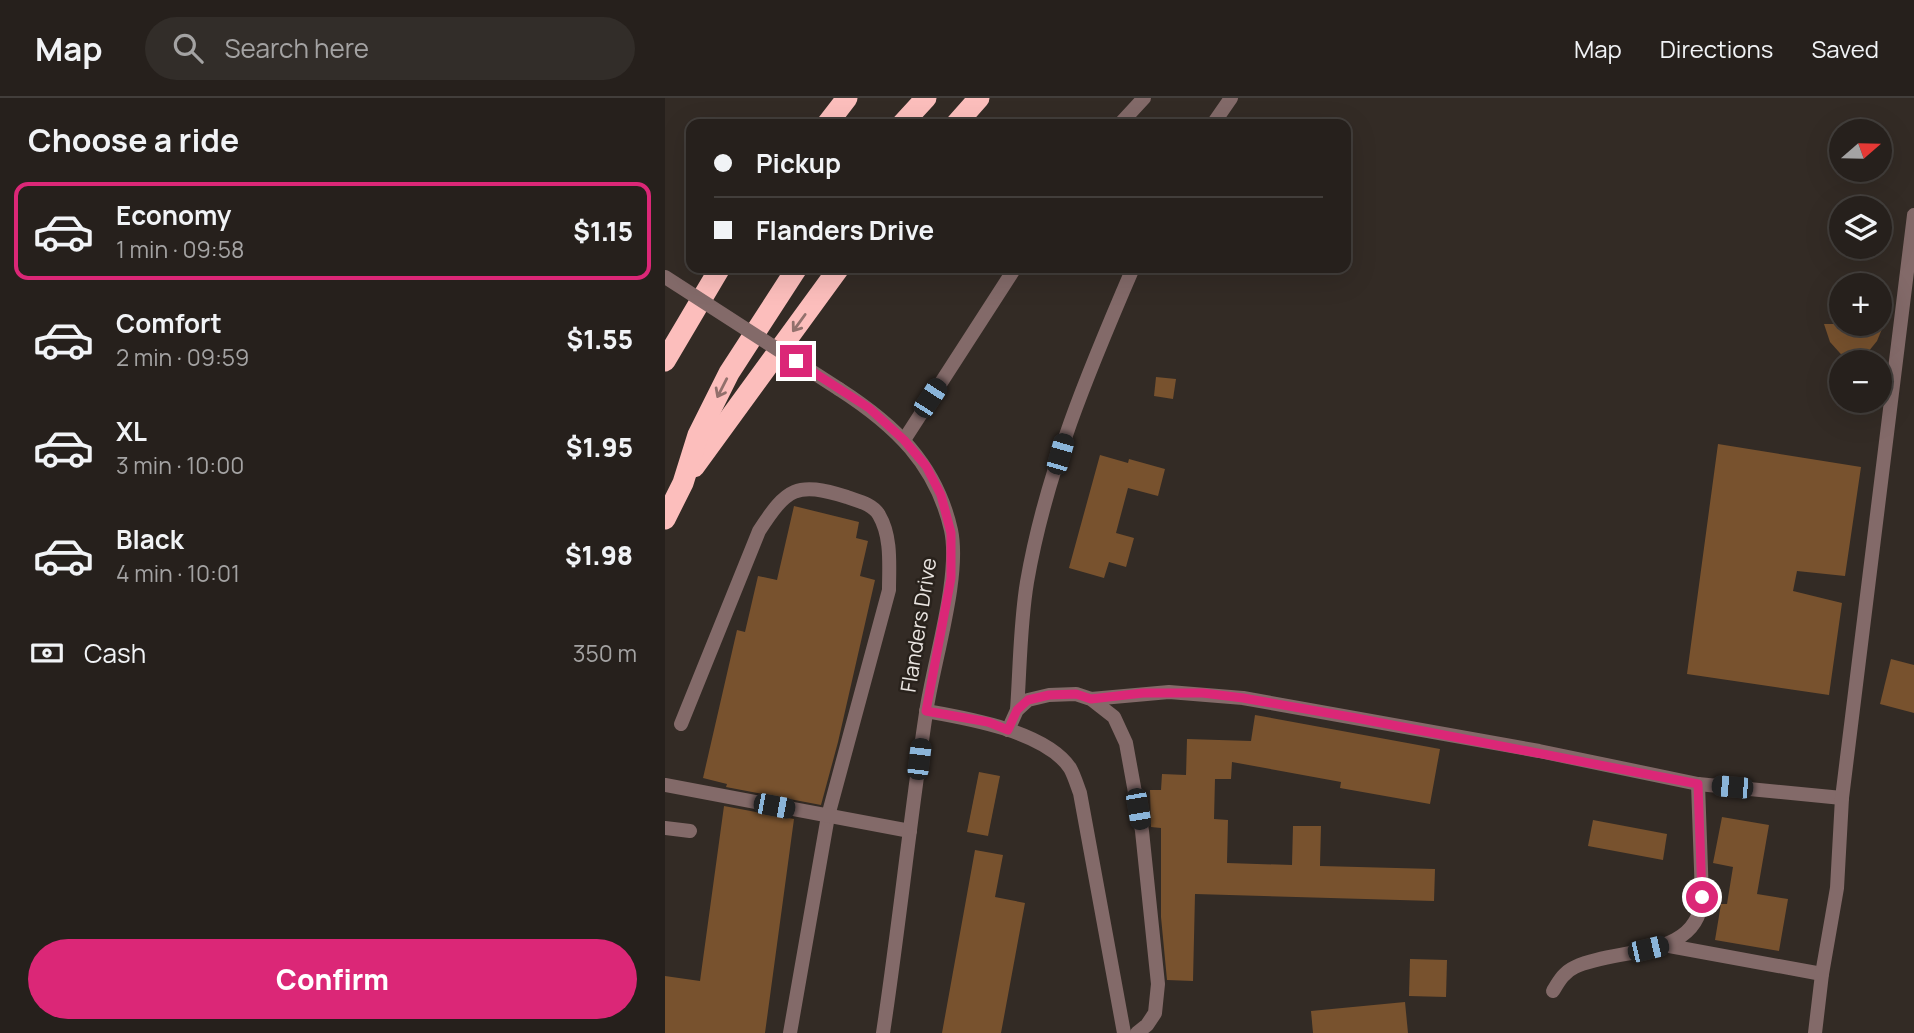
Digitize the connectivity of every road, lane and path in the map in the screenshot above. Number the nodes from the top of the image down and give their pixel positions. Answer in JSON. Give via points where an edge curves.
{"nodes":[{"id":1,"x":847,"y":98,"type":"edge"},
{"id":2,"x":926,"y":98,"type":"edge"},
{"id":3,"x":979,"y":98,"type":"edge"},
{"id":4,"x":1144,"y":98,"type":"edge"},
{"id":5,"x":1231,"y":98,"type":"edge"},
{"id":6,"x":831,"y":119,"type":"edge"},
{"id":7,"x":907,"y":119,"type":"edge"},
{"id":8,"x":960,"y":119,"type":"edge"},
{"id":9,"x":1125,"y":119,"type":"edge"},
{"id":10,"x":1216,"y":119,"type":"edge"},
{"id":11,"x":1914,"y":215,"type":"edge"},
{"id":12,"x":717,"y":273,"type":"edge"},
{"id":13,"x":794,"y":273,"type":"edge"},
{"id":14,"x":835,"y":273,"type":"edge"},
{"id":15,"x":1012,"y":273,"type":"edge"},
{"id":16,"x":1131,"y":273,"type":"edge"},
{"id":17,"x":665,"y":278,"type":"edge"},
{"id":18,"x":665,"y":361,"type":"edge"},
{"id":19,"x":904,"y":440,"type":"junction"},
{"id":20,"x":683,"y":483,"type":"junction"},
{"id":21,"x":665,"y":519,"type":"edge"},
{"id":22,"x":1091,"y":699,"type":"junction"},
{"id":23,"x":1017,"y":710,"type":"junction"},
{"id":24,"x":926,"y":711,"type":"junction"},
{"id":25,"x":681,"y":724,"type":"dead end"},
{"id":26,"x":1008,"y":730,"type":"junction"},
{"id":27,"x":1698,"y":784,"type":"junction"},
{"id":28,"x":665,"y":785,"type":"edge"},
{"id":29,"x":1842,"y":798,"type":"junction"},
{"id":30,"x":828,"y":816,"type":"junction"},
{"id":31,"x":665,"y":828,"type":"edge"},
{"id":32,"x":690,"y":831,"type":"dead end"},
{"id":33,"x":910,"y":831,"type":"junction"},
{"id":34,"x":1664,"y":945,"type":"junction"},
{"id":35,"x":1822,"y":974,"type":"junction"},
{"id":36,"x":1553,"y":991,"type":"dead end"},
{"id":37,"x":790,"y":1033,"type":"edge"},
{"id":38,"x":883,"y":1033,"type":"edge"},
{"id":39,"x":1124,"y":1033,"type":"edge"},
{"id":40,"x":1137,"y":1033,"type":"edge"},
{"id":41,"x":1815,"y":1033,"type":"edge"}],
"edges":[{"from":1,"to":6,"type":"highway"},
{"from":2,"to":7,"type":"highway"},
{"from":3,"to":8,"type":"highway"},
{"from":4,"to":9,"type":"street"},
{"from":5,"to":10,"type":"street"},
{"from":11,"to":29,"type":"street"},
{"from":12,"to":18,"type":"highway"},
{"from":13,"to":20,"type":"highway","one_way":true,"via":[[729,373],[698,435]]},
{"from":14,"to":20,"type":"highway","one_way":true},
{"from":15,"to":19,"type":"street"},
{"from":16,"to":23,"type":"street","via":[[1067,427],[1037,534],[1027,585]]},
{"from":17,"to":19,"type":"street","name":"Flanders Drive","bridge":true,"via":[[869,408]]},
{"from":19,"to":24,"type":"street","name":"Flanders Drive","via":[[926,466],[941,495],[951,533],[951,578]]},
{"from":20,"to":21,"type":"highway"},
{"from":22,"to":23,"type":"street","via":[[1076,694],[1049,695],[1028,700]]},
{"from":22,"to":27,"type":"street","via":[[1169,692],[1243,698]]},
{"from":22,"to":40,"type":"street","via":[[1114,717],[1126,743],[1142,831],[1157,1002],[1155,1013]]},
{"from":23,"to":26,"type":"street"},
{"from":24,"to":26,"type":"street"},
{"from":24,"to":33,"type":"street","name":"Flanders Drive"},
{"from":25,"to":30,"type":"street","via":[[759,531],[776,504],[790,492],[808,488],[866,504],[878,512],[884,527],[889,590]]},
{"from":26,"to":39,"type":"street","via":[[1053,752],[1069,767],[1080,793]]},
{"from":27,"to":29,"type":"street"},
{"from":27,"to":34,"type":"street","via":[[1702,911],[1695,924]]},
{"from":28,"to":30,"type":"street"},
{"from":29,"to":35,"type":"street","via":[[1837,888]]},
{"from":30,"to":33,"type":"street"},
{"from":30,"to":37,"type":"street"},
{"from":31,"to":32,"type":"street"},
{"from":33,"to":38,"type":"street","name":"Flanders Drive"},
{"from":34,"to":35,"type":"street"},
{"from":34,"to":36,"type":"street","via":[[1573,967]]},
{"from":35,"to":41,"type":"street"}]}
